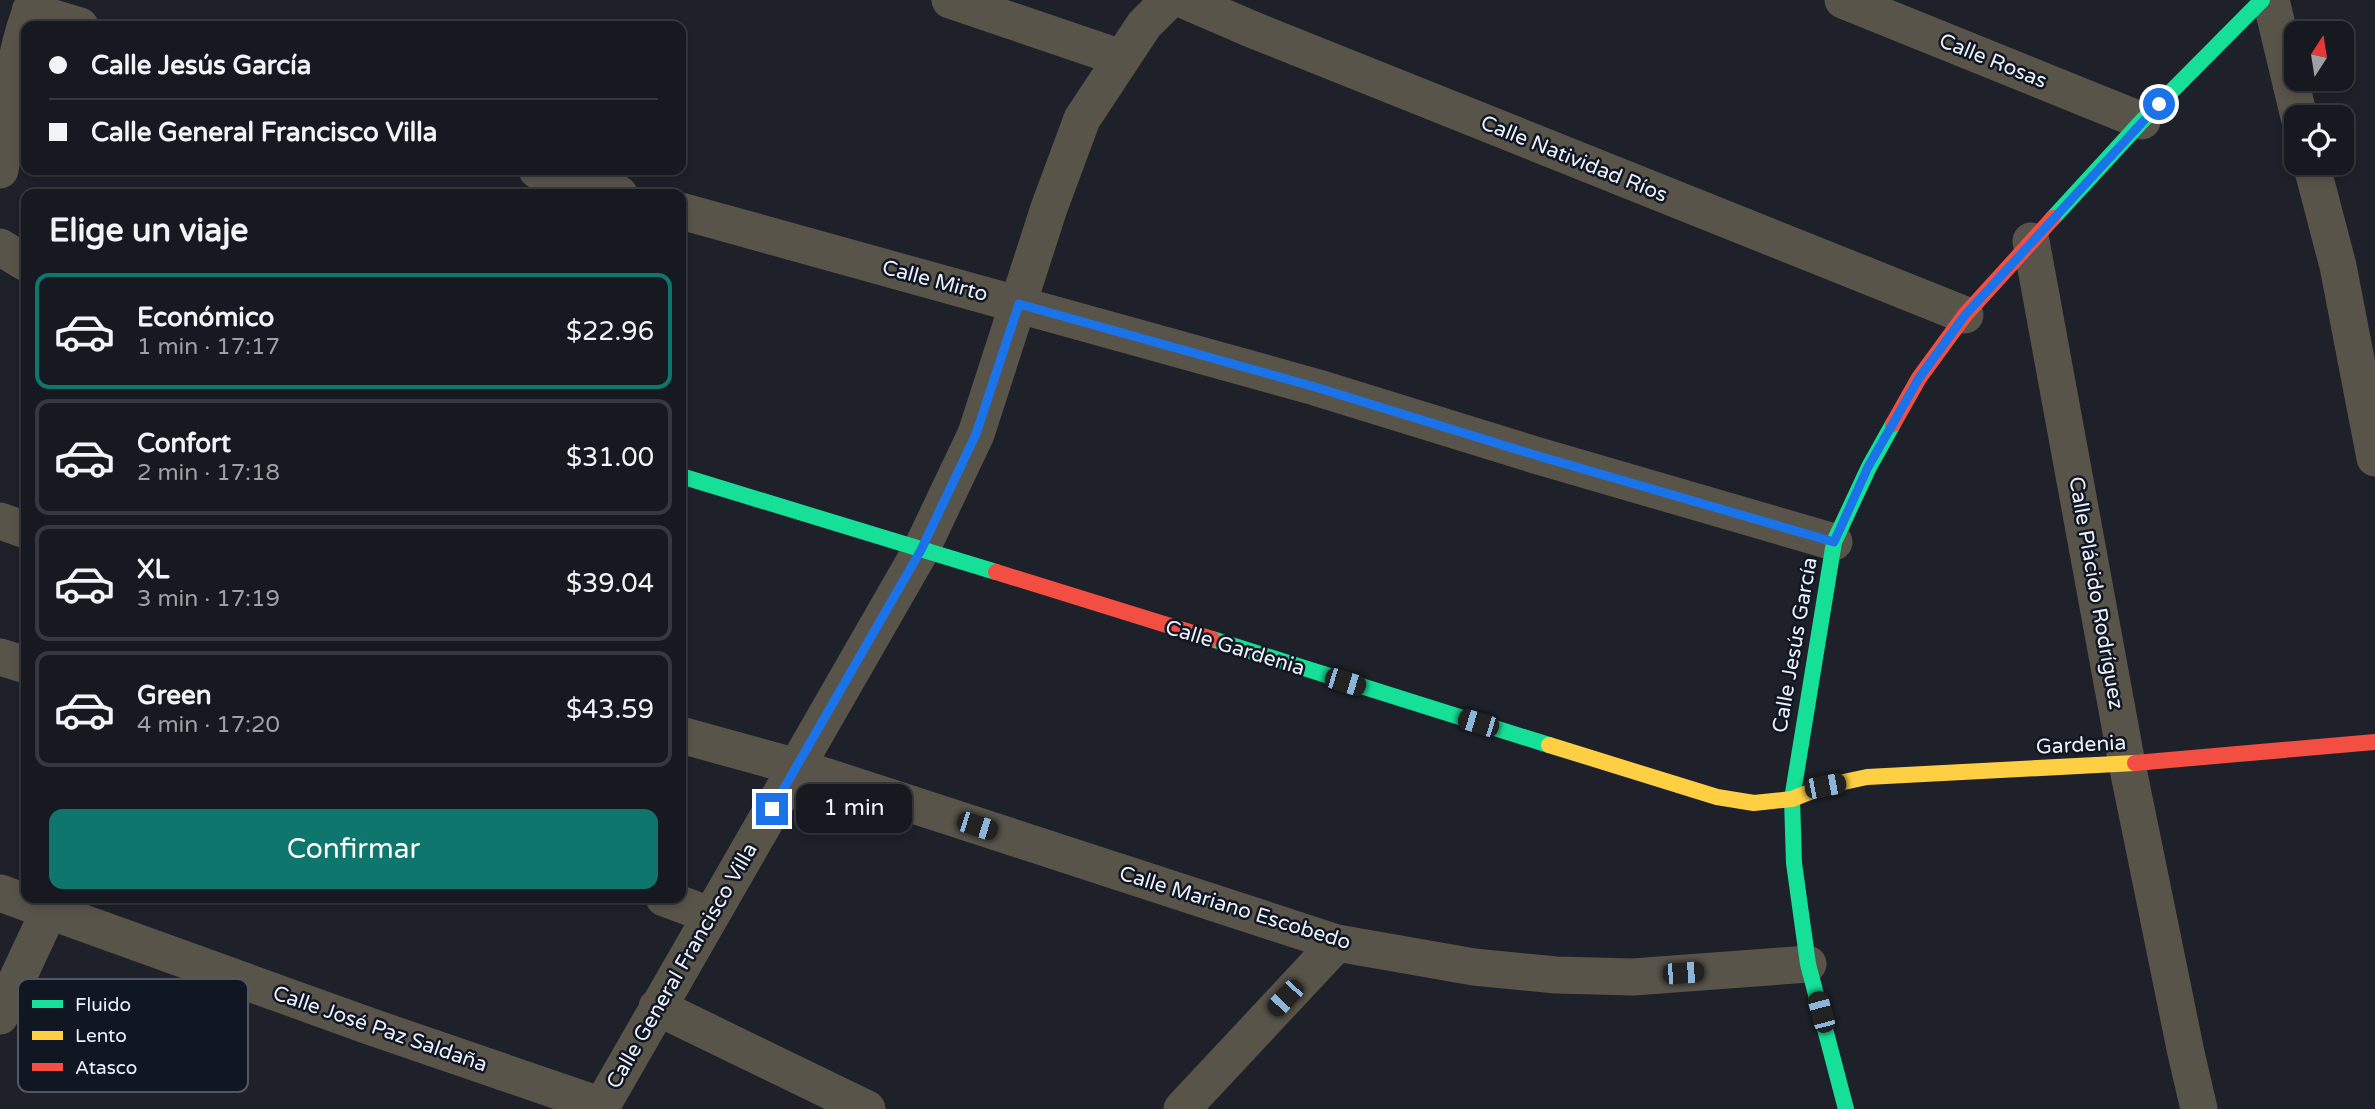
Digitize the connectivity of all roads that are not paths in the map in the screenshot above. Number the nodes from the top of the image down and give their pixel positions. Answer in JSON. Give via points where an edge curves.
{"nodes":[{"id":1,"x":950,"y":0,"type":"edge"},
{"id":2,"x":1169,"y":0,"type":"edge"},
{"id":3,"x":1184,"y":0,"type":"edge"},
{"id":4,"x":1843,"y":0,"type":"edge"},
{"id":5,"x":2262,"y":0,"type":"edge"},
{"id":6,"x":2271,"y":0,"type":"edge"},
{"id":7,"x":33,"y":5,"type":"edge"},
{"id":8,"x":69,"y":21,"type":"edge"},
{"id":9,"x":21,"y":44,"type":"edge"},
{"id":10,"x":1121,"y":58,"type":"junction"},
{"id":11,"x":2296,"y":105,"type":"edge"},
{"id":12,"x":2142,"y":121,"type":"junction"},
{"id":13,"x":0,"y":170,"type":"edge"},
{"id":14,"x":554,"y":175,"type":"edge"},
{"id":15,"x":2314,"y":175,"type":"edge"},
{"id":16,"x":602,"y":189,"type":"edge"},
{"id":17,"x":686,"y":212,"type":"edge"},
{"id":18,"x":2031,"y":241,"type":"junction"},
{"id":19,"x":0,"y":247,"type":"edge"},
{"id":20,"x":21,"y":260,"type":"edge"},
{"id":21,"x":1019,"y":304,"type":"junction"},
{"id":22,"x":1965,"y":315,"type":"junction"},
{"id":23,"x":2375,"y":458,"type":"edge"},
{"id":24,"x":686,"y":477,"type":"edge"},
{"id":25,"x":0,"y":520,"type":"edge"},
{"id":26,"x":21,"y":528,"type":"edge"},
{"id":27,"x":1834,"y":542,"type":"junction"},
{"id":28,"x":921,"y":550,"type":"junction"},
{"id":29,"x":0,"y":657,"type":"edge"},
{"id":30,"x":21,"y":663,"type":"edge"},
{"id":31,"x":686,"y":736,"type":"edge"},
{"id":32,"x":2375,"y":742,"type":"edge"},
{"id":33,"x":2127,"y":764,"type":"junction"},
{"id":34,"x":797,"y":767,"type":"junction"},
{"id":35,"x":1792,"y":799,"type":"junction"},
{"id":36,"x":0,"y":893,"type":"edge"},
{"id":37,"x":21,"y":897,"type":"edge"},
{"id":38,"x":678,"y":903,"type":"edge"},
{"id":39,"x":52,"y":904,"type":"edge"},
{"id":40,"x":710,"y":915,"type":"junction"},
{"id":41,"x":1337,"y":943,"type":"junction"},
{"id":42,"x":1808,"y":964,"type":"junction"},
{"id":43,"x":247,"y":979,"type":"edge"},
{"id":44,"x":248,"y":979,"type":"edge"},
{"id":45,"x":657,"y":1007,"type":"junction"},
{"id":46,"x":0,"y":1016,"type":"edge"},
{"id":47,"x":601,"y":1107,"type":"edge"},
{"id":48,"x":867,"y":1109,"type":"edge"},
{"id":49,"x":1182,"y":1109,"type":"edge"},
{"id":50,"x":1846,"y":1109,"type":"edge"},
{"id":51,"x":2199,"y":1109,"type":"edge"}],
"edges":[{"from":1,"to":10,"type":"street"},
{"from":2,"to":10,"type":"street","name":"Calle General Francisco Villa"},
{"from":3,"to":22,"type":"street","name":"Calle Natividad Ríos"},
{"from":4,"to":12,"type":"street","name":"Calle Rosas"},
{"from":5,"to":12,"type":"street","name":"Calle Jesús García"},
{"from":6,"to":11,"type":"street"},
{"from":7,"to":8,"type":"street"},
{"from":9,"to":13,"type":"street"},
{"from":10,"to":21,"type":"street","name":"Calle General Francisco Villa","via":[[1082,119]]},
{"from":12,"to":18,"type":"street","name":"Calle Jesús García"},
{"from":14,"to":16,"type":"street"},
{"from":15,"to":23,"type":"street","via":[[2338,266]]},
{"from":17,"to":21,"type":"street","name":"Calle Mirto"},
{"from":18,"to":22,"type":"street","name":"Calle Jesús García"},
{"from":18,"to":33,"type":"street","name":"Calle Plácido Rodríguez"},
{"from":19,"to":20,"type":"street"},
{"from":21,"to":27,"type":"street","name":"Calle Mirto"},
{"from":21,"to":28,"type":"street","name":"Calle General Francisco Villa","via":[[976,434]]},
{"from":22,"to":27,"type":"street","name":"Calle Jesús García","via":[[1919,378],[1868,467]]},
{"from":24,"to":28,"type":"street","name":"Calle Gardenia"},
{"from":25,"to":26,"type":"street"},
{"from":27,"to":35,"type":"street","name":"Calle Jesús García"},
{"from":28,"to":34,"type":"street","name":"Calle General Francisco Villa"},
{"from":28,"to":35,"type":"street","name":"Calle Gardenia","via":[[1717,797],[1754,803]]},
{"from":29,"to":30,"type":"street"},
{"from":31,"to":34,"type":"street","name":"Calle Mariano Escobedo"},
{"from":32,"to":33,"type":"street","name":"Gardenia"},
{"from":33,"to":35,"type":"street","name":"Gardenia","via":[[1867,777]]},
{"from":33,"to":51,"type":"street","name":"Calle Plácido Rodríguez"},
{"from":34,"to":40,"type":"street","name":"Calle General Francisco Villa"},
{"from":34,"to":41,"type":"street","name":"Calle Mariano Escobedo"},
{"from":35,"to":42,"type":"street","name":"Calle Jesús García","via":[[1794,863]]},
{"from":36,"to":37,"type":"street","name":"Calle José Paz Saldaña"},
{"from":38,"to":40,"type":"street"},
{"from":39,"to":43,"type":"street","name":"Calle José Paz Saldaña"},
{"from":39,"to":46,"type":"street"},
{"from":40,"to":45,"type":"street","name":"Calle General Francisco Villa"},
{"from":41,"to":42,"type":"street","name":"Calle Mariano Escobedo","via":[[1474,967],[1556,975],[1633,976]]},
{"from":41,"to":49,"type":"street"},
{"from":42,"to":50,"type":"street","name":"Calle Jesús García"},
{"from":44,"to":47,"type":"street","name":"Calle José Paz Saldaña"},
{"from":45,"to":47,"type":"street","name":"Calle General Francisco Villa"},
{"from":45,"to":48,"type":"street"}]}
